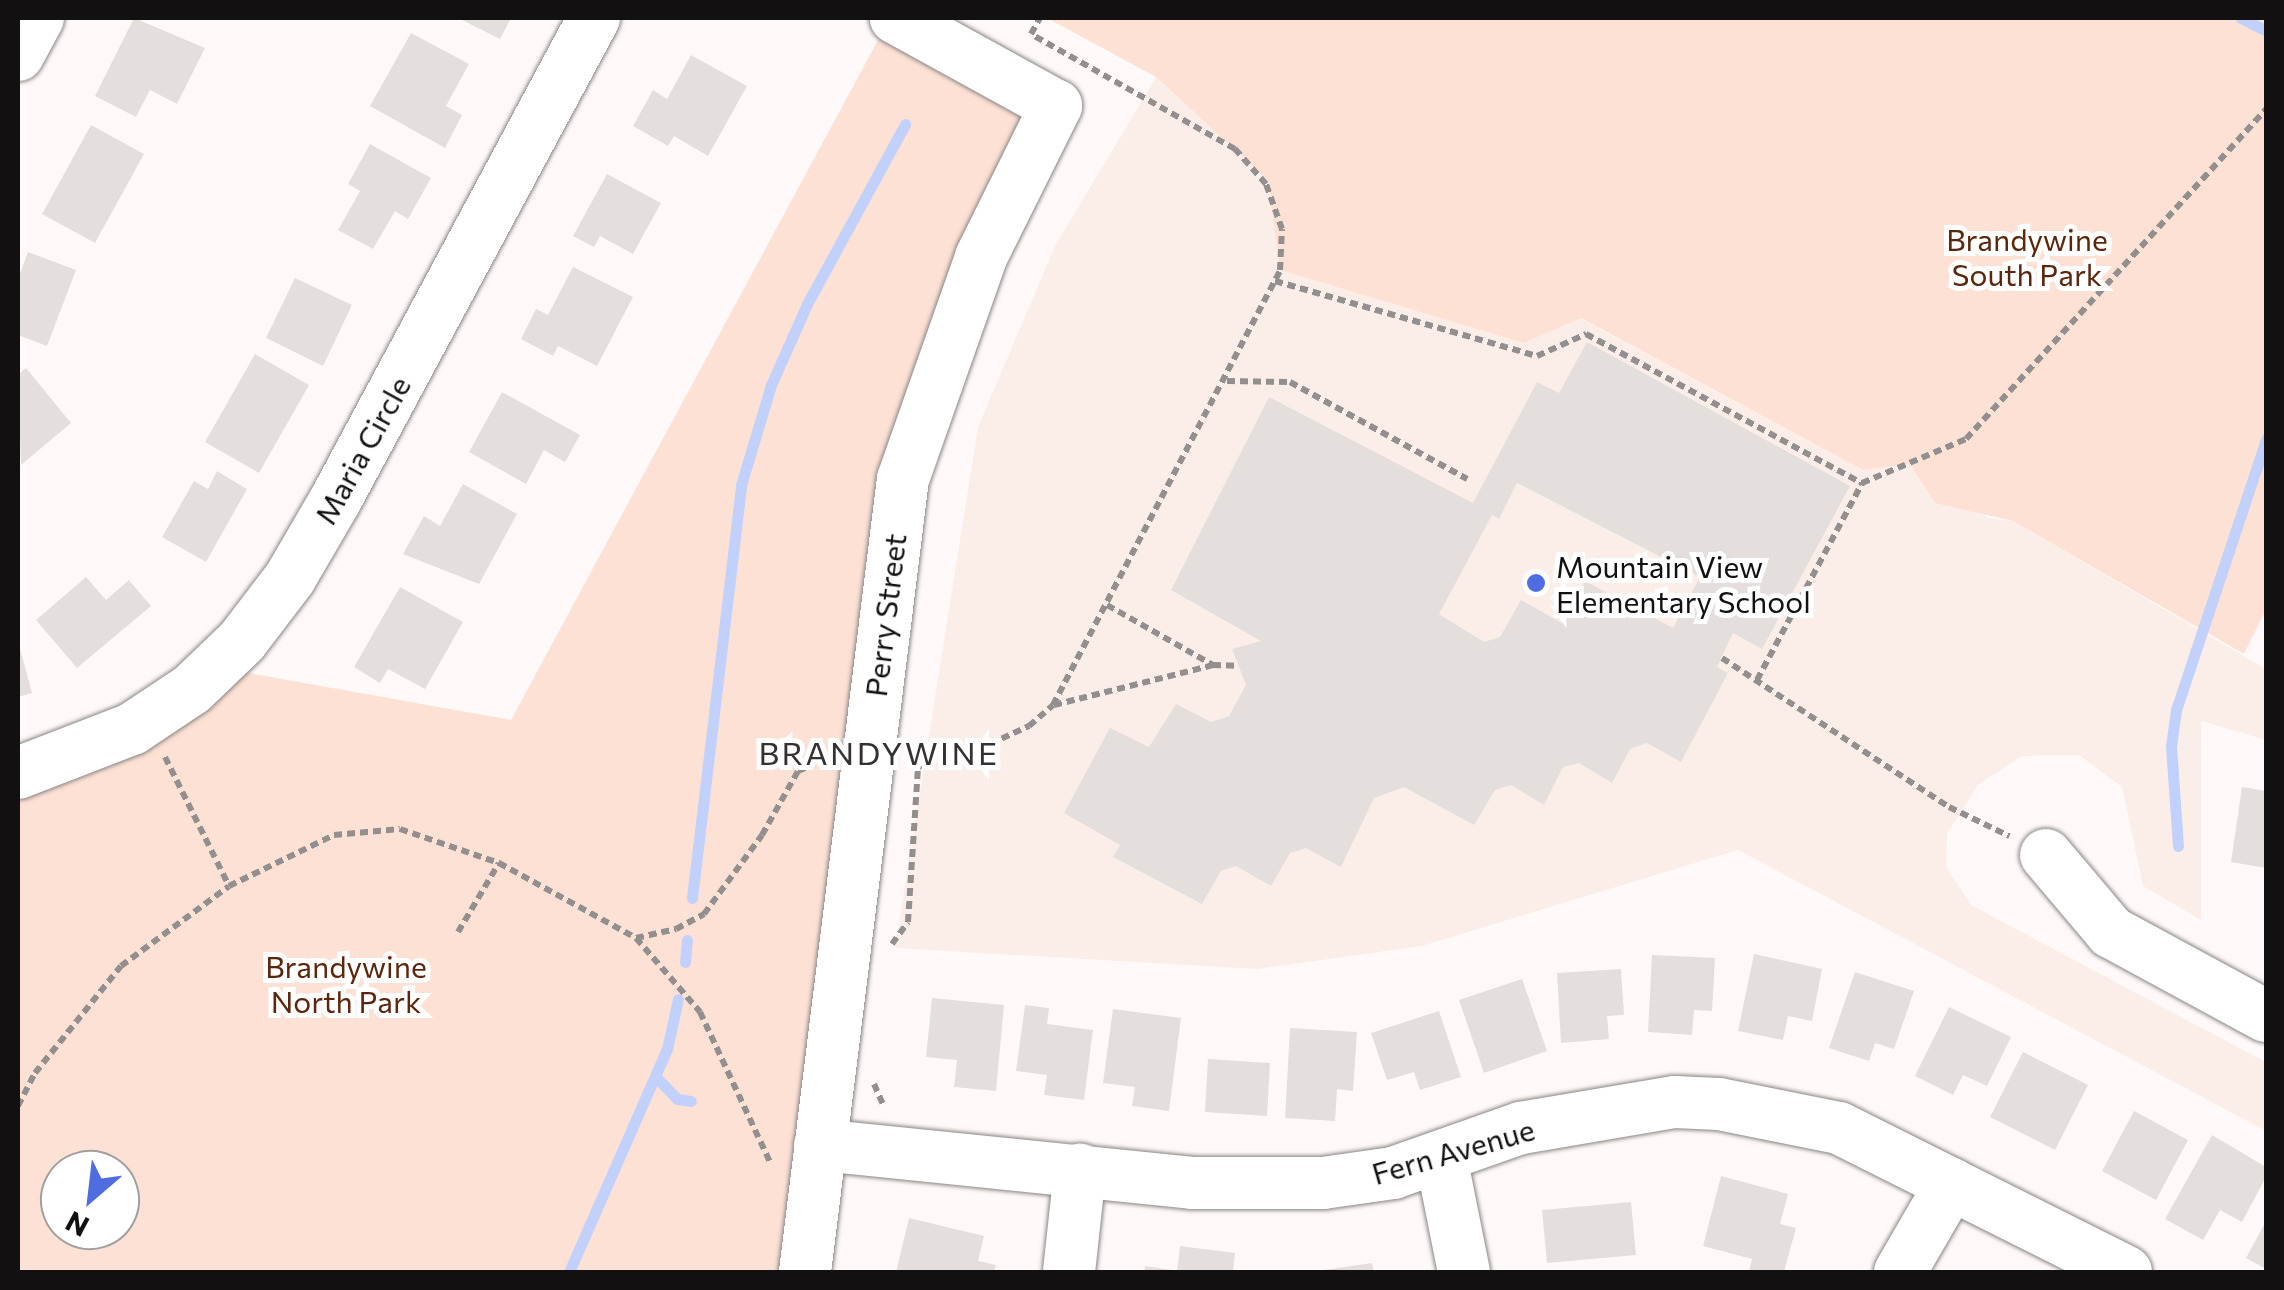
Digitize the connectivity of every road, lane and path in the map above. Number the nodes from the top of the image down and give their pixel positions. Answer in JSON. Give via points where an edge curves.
{"nodes":[{"id":1,"x":38,"y":18,"type":"edge"},
{"id":2,"x":594,"y":18,"type":"edge"},
{"id":3,"x":896,"y":18,"type":"edge"},
{"id":4,"x":1040,"y":18,"type":"edge"},
{"id":5,"x":18,"y":55,"type":"edge"},
{"id":6,"x":2266,"y":109,"type":"edge"},
{"id":7,"x":1275,"y":282,"type":"junction"},
{"id":8,"x":1227,"y":381,"type":"junction"},
{"id":9,"x":1467,"y":479,"type":"dead end"},
{"id":10,"x":1862,"y":483,"type":"junction"},
{"id":11,"x":1107,"y":605,"type":"junction"},
{"id":12,"x":1722,"y":658,"type":"dead end"},
{"id":13,"x":1214,"y":665,"type":"junction"},
{"id":14,"x":1238,"y":666,"type":"dead end"},
{"id":15,"x":1757,"y":680,"type":"junction"},
{"id":16,"x":1053,"y":705,"type":"junction"},
{"id":17,"x":147,"y":720,"type":"junction"},
{"id":18,"x":810,"y":766,"type":"dead end"},
{"id":19,"x":18,"y":773,"type":"edge"},
{"id":20,"x":2046,"y":854,"type":"joint"},
{"id":21,"x":499,"y":863,"type":"junction"},
{"id":22,"x":229,"y":886,"type":"junction"},
{"id":23,"x":458,"y":932,"type":"dead end"},
{"id":24,"x":636,"y":938,"type":"junction"},
{"id":25,"x":890,"y":946,"type":"dead end"},
{"id":26,"x":2266,"y":1016,"type":"edge"},
{"id":27,"x":876,"y":1065,"type":"dead end"},
{"id":28,"x":18,"y":1106,"type":"edge"},
{"id":29,"x":884,"y":1106,"type":"dead end"},
{"id":30,"x":820,"y":1145,"type":"junction"},
{"id":31,"x":1441,"y":1157,"type":"junction"},
{"id":32,"x":774,"y":1170,"type":"dead end"},
{"id":33,"x":1080,"y":1170,"type":"junction"},
{"id":34,"x":1950,"y":1184,"type":"junction"},
{"id":35,"x":806,"y":1272,"type":"edge"},
{"id":36,"x":1069,"y":1272,"type":"edge"},
{"id":37,"x":1464,"y":1272,"type":"edge"},
{"id":38,"x":1900,"y":1272,"type":"edge"},
{"id":39,"x":2126,"y":1272,"type":"edge"}],
"edges":[{"from":1,"to":5,"type":"street"},
{"from":2,"to":17,"type":"street","name":"Maria Circle","via":[[290,578],[242,641],[192,690]]},
{"from":3,"to":30,"type":"street","name":"Perry Street","via":[[1056,106],[980,257],[903,479]]},
{"from":4,"to":7,"type":"path","via":[[1031,34],[1235,148],[1266,184],[1282,229]]},
{"from":6,"to":10,"type":"path","via":[[1966,440]]},
{"from":7,"to":8,"type":"path"},
{"from":7,"to":10,"type":"path","via":[[1538,356],[1586,334]]},
{"from":8,"to":9,"type":"path","via":[[1290,382]]},
{"from":8,"to":11,"type":"path"},
{"from":10,"to":15,"type":"path"},
{"from":11,"to":13,"type":"path"},
{"from":11,"to":16,"type":"path"},
{"from":12,"to":15,"type":"path"},
{"from":13,"to":14,"type":"path"},
{"from":13,"to":16,"type":"path"},
{"from":15,"to":20,"type":"path","via":[[1950,807]]},
{"from":16,"to":25,"type":"path","via":[[1030,726],[990,744],[940,746],[918,768],[908,922]]},
{"from":17,"to":19,"type":"street","name":"Maria Circle"},
{"from":17,"to":22,"type":"path"},
{"from":18,"to":24,"type":"path","via":[[798,771],[762,835],[704,914]]},
{"from":20,"to":26,"type":"street","via":[[2111,932]]},
{"from":21,"to":22,"type":"path","via":[[424,832],[352,830]]},
{"from":21,"to":23,"type":"path"},
{"from":21,"to":24,"type":"path"},
{"from":22,"to":28,"type":"path","via":[[121,966],[35,1074]]},
{"from":24,"to":32,"type":"path","via":[[700,1012]]},
{"from":27,"to":29,"type":"path","via":[[874,1084]]},
{"from":30,"to":33,"type":"street","name":"Fern Avenue"},
{"from":30,"to":35,"type":"street","name":"Perry Street"},
{"from":31,"to":33,"type":"street","name":"Fern Avenue","via":[[1393,1174],[1323,1183],[1192,1182]]},
{"from":31,"to":34,"type":"street","name":"Fern Avenue","via":[[1521,1128],[1675,1102],[1719,1104],[1839,1128]]},
{"from":31,"to":37,"type":"street"},
{"from":33,"to":36,"type":"street"},
{"from":34,"to":38,"type":"street"},
{"from":34,"to":39,"type":"street","name":"Fern Avenue"}]}
